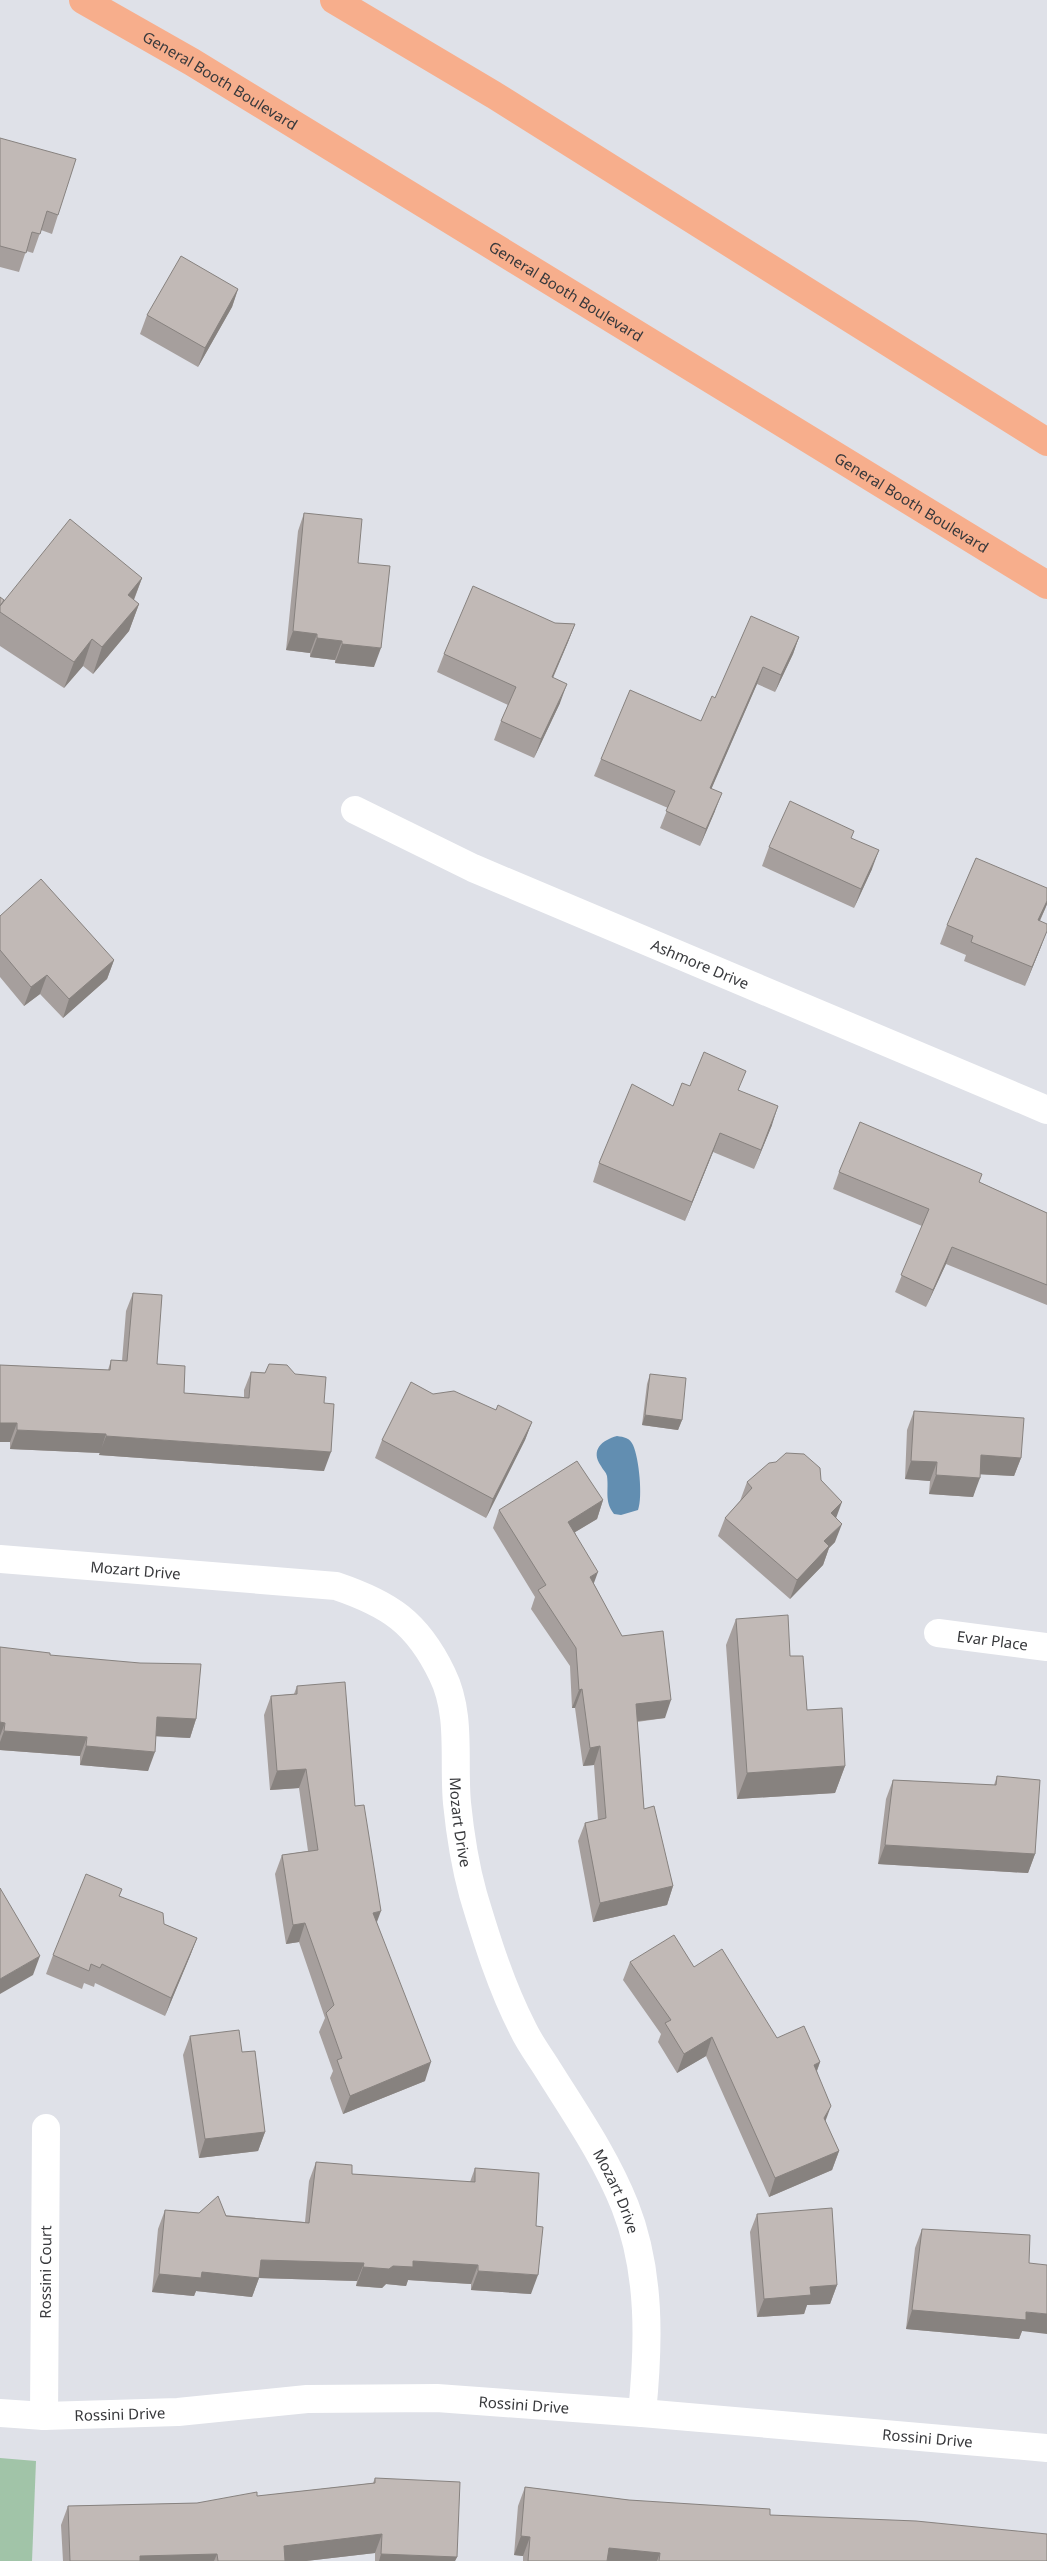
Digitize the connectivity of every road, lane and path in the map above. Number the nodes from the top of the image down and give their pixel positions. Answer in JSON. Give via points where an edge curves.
{"nodes":[{"id":1,"x":83,"y":0,"type":"edge"},
{"id":2,"x":334,"y":0,"type":"edge"},
{"id":3,"x":1047,"y":442,"type":"edge"},
{"id":4,"x":1047,"y":585,"type":"edge"},
{"id":5,"x":355,"y":810,"type":"dead end"},
{"id":6,"x":1047,"y":1110,"type":"edge"},
{"id":7,"x":0,"y":1559,"type":"edge"},
{"id":8,"x":938,"y":1633,"type":"dead end"},
{"id":9,"x":1047,"y":1647,"type":"edge"},
{"id":10,"x":46,"y":2128,"type":"dead end"},
{"id":11,"x":0,"y":2413,"type":"edge"},
{"id":12,"x":642,"y":2413,"type":"junction"},
{"id":13,"x":44,"y":2416,"type":"junction"},
{"id":14,"x":1047,"y":2448,"type":"edge"}],
"edges":[{"from":1,"to":4,"type":"highway","name":"General Booth Boulevard","via":[[192,62]]},
{"from":2,"to":3,"type":"highway","via":[[494,95]]},
{"from":5,"to":6,"type":"street","name":"Ashmore Drive","via":[[473,868]]},
{"from":7,"to":12,"type":"street","name":"Mozart Drive","via":[[336,1586],[372,1598],[405,1620],[426,1643],[444,1677],[454,1715],[457,1802],[469,1881],[491,1958],[523,2030],[599,2150],[625,2207],[639,2255],[647,2317],[647,2366]]},
{"from":8,"to":9,"type":"street","name":"Evar Place"},
{"from":10,"to":13,"type":"street","name":"Rossini Court"},
{"from":11,"to":13,"type":"street","name":"Rossini Drive"},
{"from":12,"to":13,"type":"street","name":"Rossini Drive","via":[[437,2398],[307,2399],[178,2412]]},
{"from":12,"to":14,"type":"street","name":"Rossini Drive"}]}
